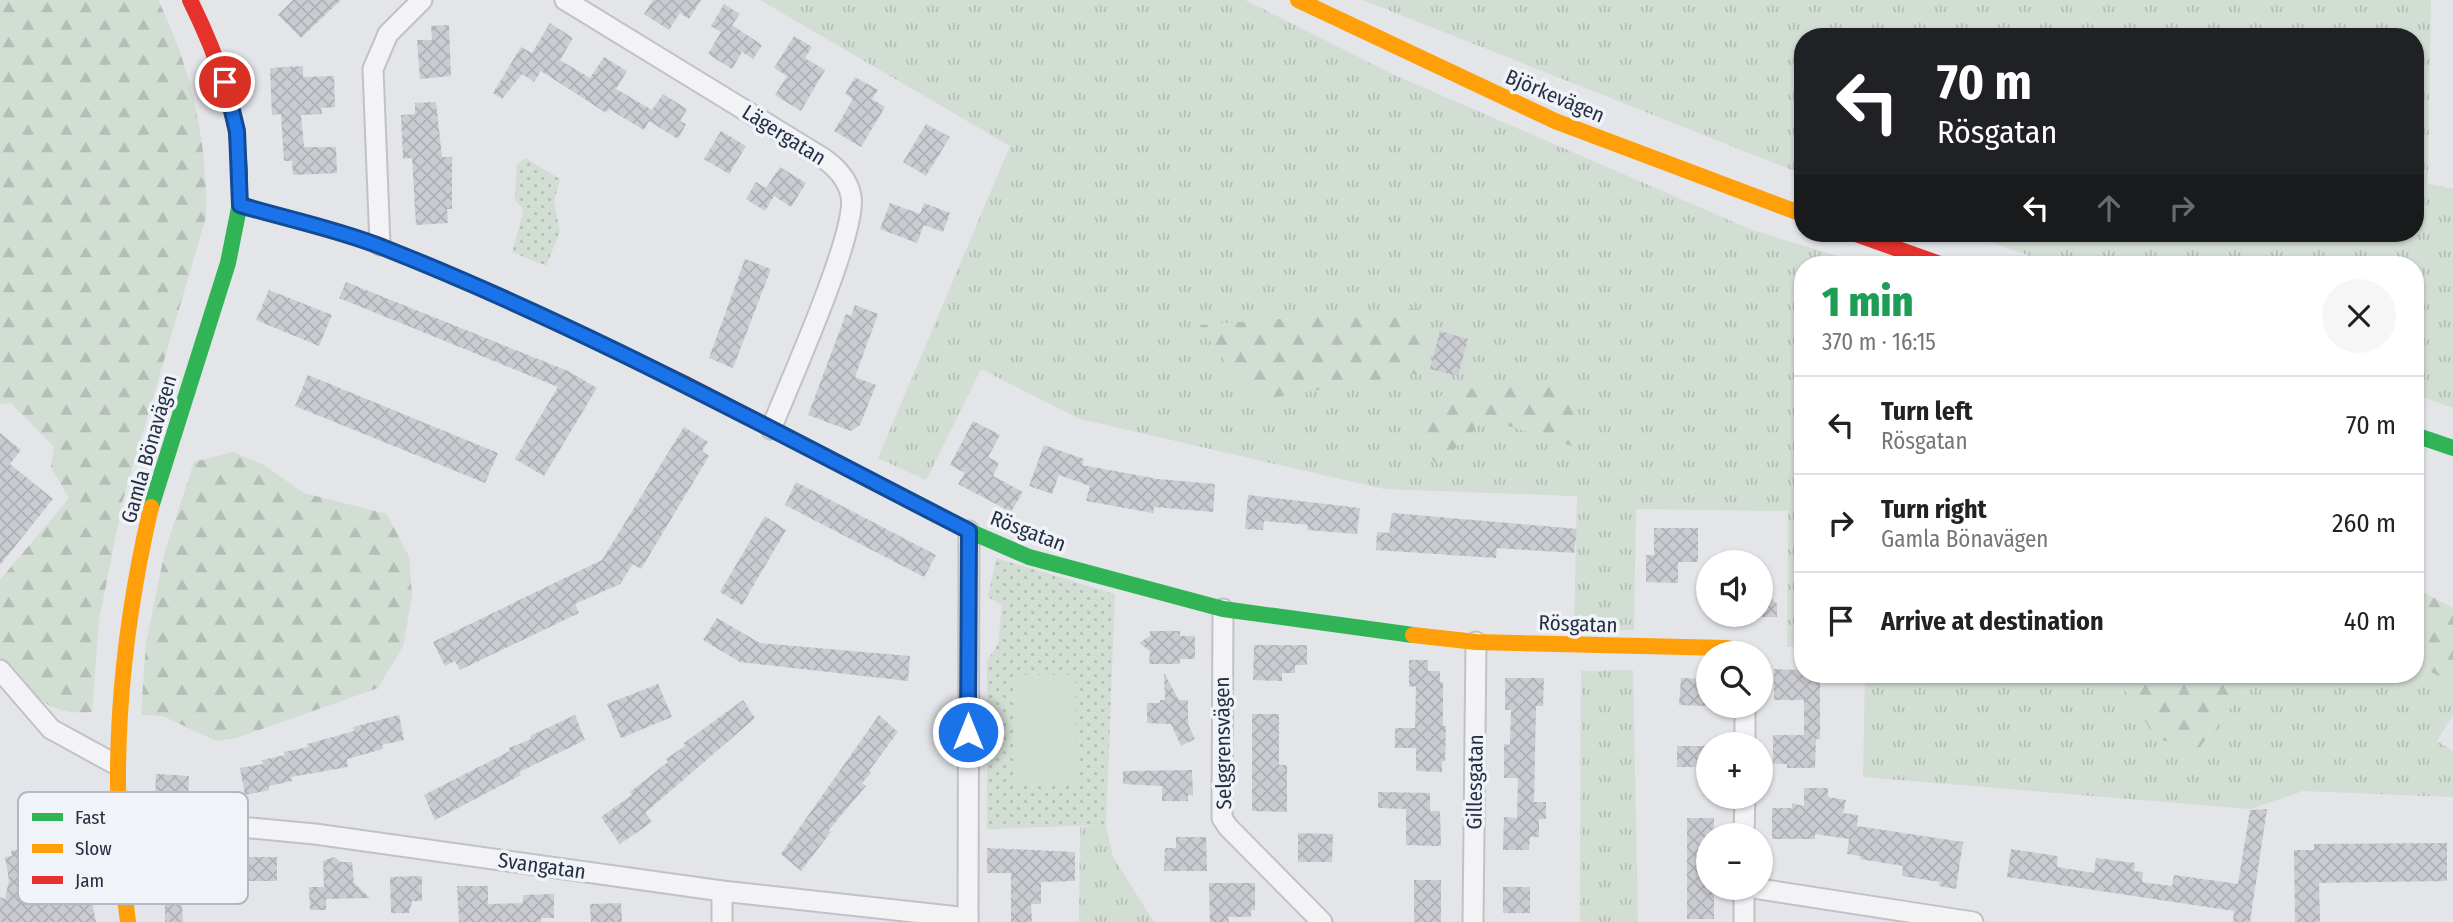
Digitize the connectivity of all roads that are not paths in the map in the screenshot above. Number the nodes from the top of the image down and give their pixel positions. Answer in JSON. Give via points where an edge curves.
{"nodes":[{"id":1,"x":190,"y":0,"type":"edge"},
{"id":2,"x":422,"y":0,"type":"edge"},
{"id":3,"x":565,"y":0,"type":"edge"},
{"id":4,"x":1297,"y":0,"type":"edge"},
{"id":5,"x":240,"y":205,"type":"junction"},
{"id":6,"x":1794,"y":211,"type":"edge"},
{"id":7,"x":1878,"y":242,"type":"edge"},
{"id":8,"x":380,"y":246,"type":"junction"},
{"id":9,"x":1918,"y":256,"type":"edge"},
{"id":10,"x":771,"y":429,"type":"junction"},
{"id":11,"x":2424,"y":438,"type":"edge"},
{"id":12,"x":2453,"y":448,"type":"edge"},
{"id":13,"x":969,"y":531,"type":"junction"},
{"id":14,"x":1223,"y":609,"type":"junction"},
{"id":15,"x":1476,"y":642,"type":"junction"},
{"id":16,"x":1696,"y":647,"type":"edge"},
{"id":17,"x":2,"y":677,"type":"edge"},
{"id":18,"x":113,"y":763,"type":"junction"},
{"id":19,"x":115,"y":792,"type":"edge"},
{"id":20,"x":248,"y":828,"type":"edge"},
{"id":21,"x":722,"y":891,"type":"junction"},
{"id":22,"x":1773,"y":891,"type":"edge"},
{"id":23,"x":1745,"y":900,"type":"edge"},
{"id":24,"x":126,"y":904,"type":"edge"},
{"id":25,"x":968,"y":920,"type":"edge"},
{"id":26,"x":128,"y":922,"type":"edge"},
{"id":27,"x":722,"y":922,"type":"edge"},
{"id":28,"x":1322,"y":922,"type":"edge"},
{"id":29,"x":1473,"y":922,"type":"edge"},
{"id":30,"x":1744,"y":922,"type":"edge"},
{"id":31,"x":1973,"y":922,"type":"edge"}],
"edges":[{"from":1,"to":5,"type":"street","name":"Gamla Bönavägen","via":[[215,50],[232,106]]},
{"from":2,"to":8,"type":"street","via":[[388,34],[373,69]]},
{"from":3,"to":10,"type":"street","name":"Lägergatan","via":[[823,158],[845,182],[851,195],[848,231]]},
{"from":4,"to":6,"type":"street","name":"Björkevägen","via":[[1555,121]]},
{"from":5,"to":8,"type":"street","name":"Rösgatan"},
{"from":5,"to":18,"type":"street","name":"Gamla Bönavägen","via":[[231,260],[151,509],[129,621]]},
{"from":7,"to":9,"type":"street"},
{"from":8,"to":10,"type":"street","name":"Rösgatan","via":[[632,357]]},
{"from":10,"to":13,"type":"street","name":"Rösgatan"},
{"from":11,"to":12,"type":"street"},
{"from":13,"to":14,"type":"street","name":"Rösgatan","via":[[1029,557]]},
{"from":13,"to":25,"type":"street"},
{"from":14,"to":15,"type":"street","name":"Rösgatan"},
{"from":14,"to":28,"type":"street","name":"Selggrensvägen","via":[[1223,818]]},
{"from":15,"to":16,"type":"street","name":"Rösgatan"},
{"from":15,"to":29,"type":"street","name":"Gillesgatan"},
{"from":17,"to":18,"type":"street","via":[[51,729]]},
{"from":18,"to":19,"type":"street","name":"Gamla Bönavägen"},
{"from":20,"to":21,"type":"street","name":"Svangatan"},
{"from":21,"to":25,"type":"street","name":"Svangatan"},
{"from":21,"to":27,"type":"street"},
{"from":22,"to":31,"type":"street"},
{"from":23,"to":30,"type":"street"},
{"from":24,"to":26,"type":"street","name":"Gamla Bönavägen"}]}
